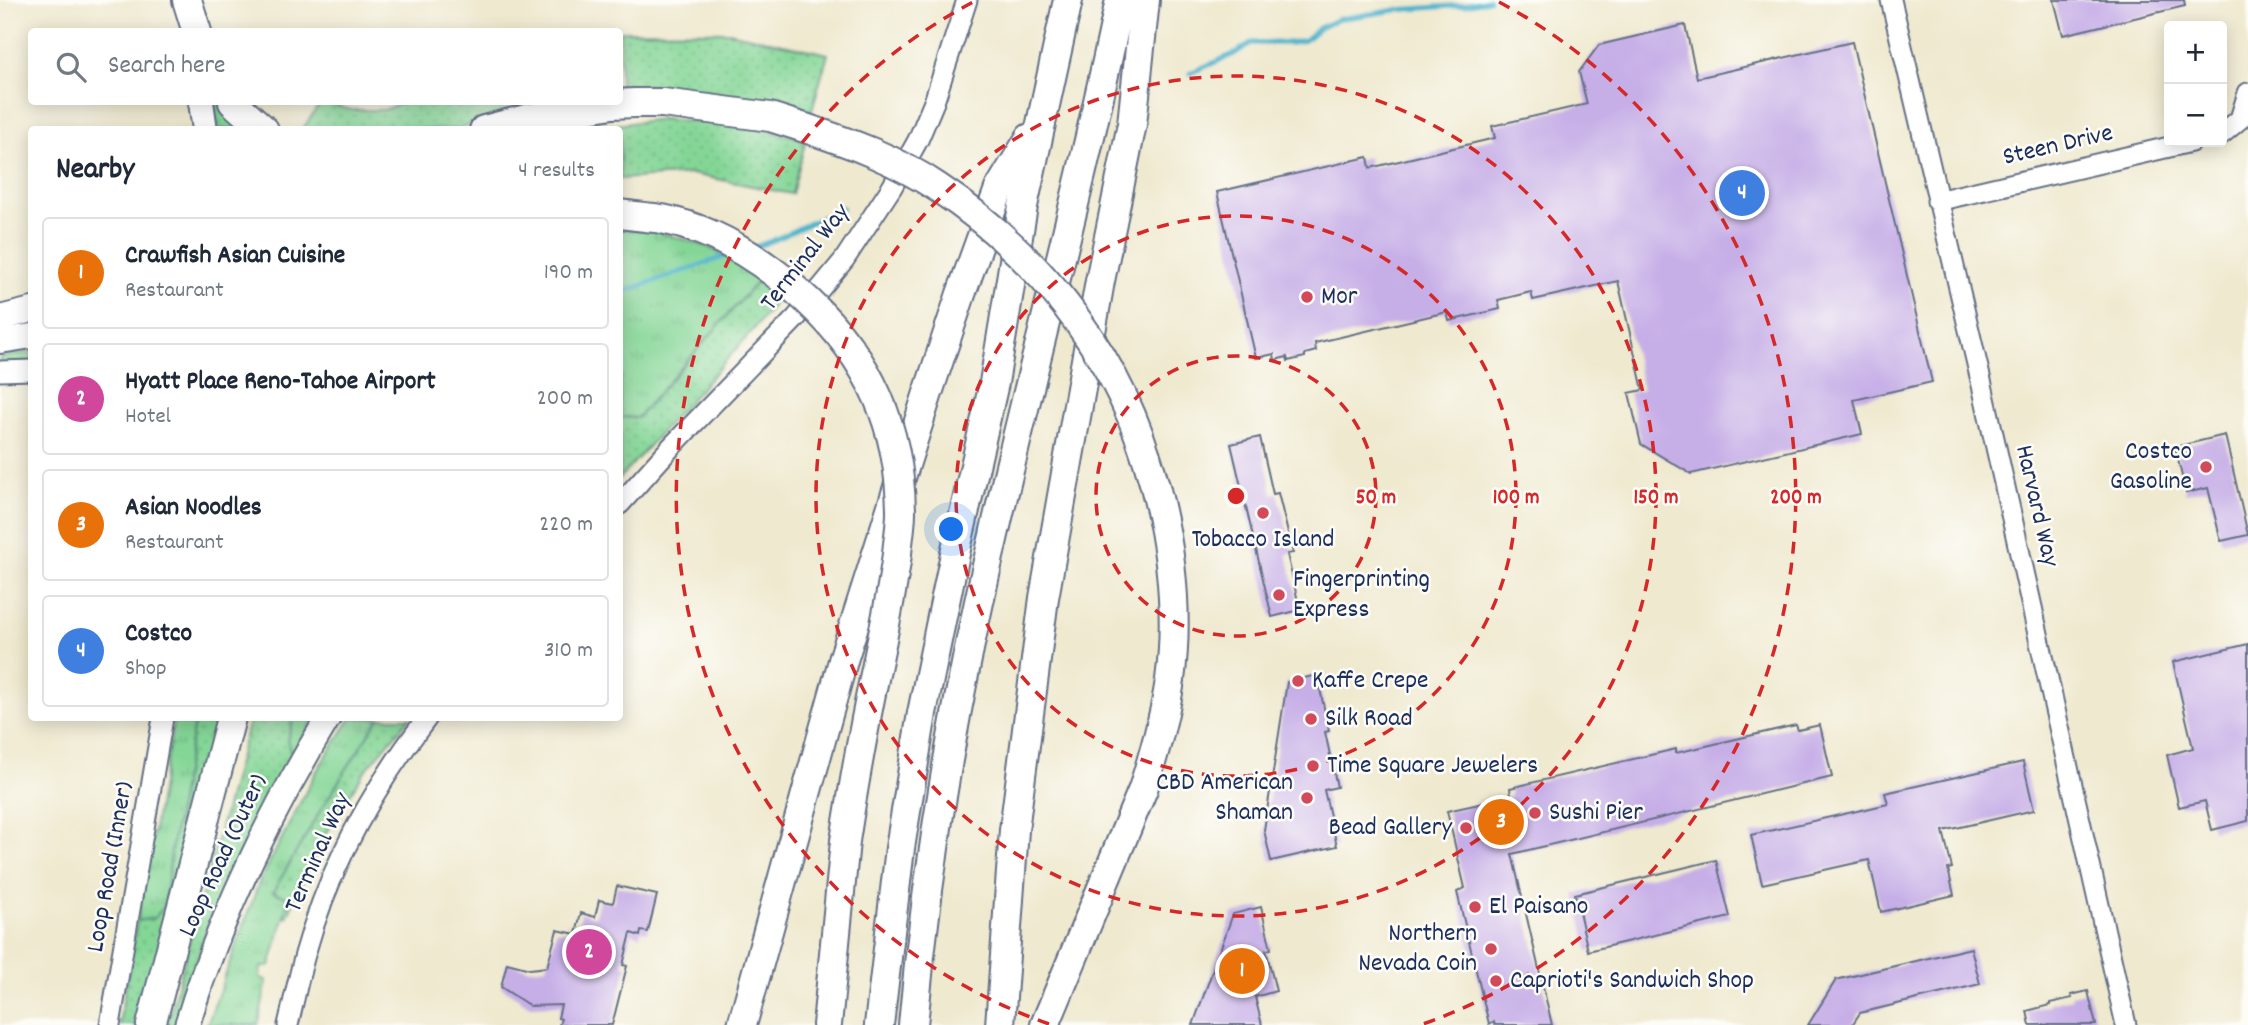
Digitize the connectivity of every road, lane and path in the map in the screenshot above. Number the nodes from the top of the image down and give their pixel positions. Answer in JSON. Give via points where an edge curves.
{"nodes":[{"id":1,"x":186,"y":0,"type":"edge"},
{"id":2,"x":967,"y":0,"type":"edge"},
{"id":3,"x":1068,"y":0,"type":"edge"},
{"id":4,"x":1120,"y":0,"type":"edge"},
{"id":5,"x":1145,"y":0,"type":"edge"},
{"id":6,"x":1891,"y":0,"type":"edge"},
{"id":7,"x":190,"y":28,"type":"edge"},
{"id":8,"x":196,"y":28,"type":"edge"},
{"id":9,"x":2248,"y":93,"type":"edge"},
{"id":10,"x":623,"y":104,"type":"edge"},
{"id":11,"x":201,"y":105,"type":"edge"},
{"id":12,"x":236,"y":105,"type":"edge"},
{"id":13,"x":606,"y":105,"type":"edge"},
{"id":14,"x":553,"y":114,"type":"junction"},
{"id":15,"x":1042,"y":117,"type":"junction"},
{"id":16,"x":204,"y":126,"type":"edge"},
{"id":17,"x":260,"y":126,"type":"edge"},
{"id":18,"x":501,"y":126,"type":"edge"},
{"id":19,"x":525,"y":126,"type":"edge"},
{"id":20,"x":2227,"y":130,"type":"edge"},
{"id":21,"x":2169,"y":147,"type":"edge"},
{"id":22,"x":1937,"y":201,"type":"junction"},
{"id":23,"x":623,"y":214,"type":"edge"},
{"id":24,"x":28,"y":311,"type":"edge"},
{"id":25,"x":0,"y":318,"type":"edge"},
{"id":26,"x":28,"y":338,"type":"edge"},
{"id":27,"x":0,"y":341,"type":"edge"},
{"id":28,"x":28,"y":370,"type":"edge"},
{"id":29,"x":0,"y":371,"type":"edge"},
{"id":30,"x":623,"y":501,"type":"edge"},
{"id":31,"x":162,"y":721,"type":"edge"},
{"id":32,"x":230,"y":721,"type":"edge"},
{"id":33,"x":326,"y":721,"type":"edge"},
{"id":34,"x":425,"y":721,"type":"edge"},
{"id":35,"x":110,"y":1025,"type":"edge"},
{"id":36,"x":151,"y":1025,"type":"edge"},
{"id":37,"x":187,"y":1025,"type":"edge"},
{"id":38,"x":288,"y":1025,"type":"edge"},
{"id":39,"x":742,"y":1025,"type":"edge"},
{"id":40,"x":827,"y":1025,"type":"edge"},
{"id":41,"x":879,"y":1025,"type":"edge"},
{"id":42,"x":913,"y":1025,"type":"edge"},
{"id":43,"x":1000,"y":1025,"type":"edge"},
{"id":44,"x":1045,"y":1025,"type":"edge"},
{"id":45,"x":2126,"y":1025,"type":"edge"}],
"edges":[{"from":1,"to":7,"type":"main road"},
{"from":1,"to":8,"type":"highway"},
{"from":2,"to":30,"type":"street","name":"Terminal Way","via":[[918,139],[844,260],[796,318]]},
{"from":3,"to":15,"type":"highway"},
{"from":4,"to":42,"type":"highway","via":[[968,653],[938,824]]},
{"from":5,"to":43,"type":"highway","via":[[1132,124],[1042,612],[1013,830]]},
{"from":6,"to":22,"type":"street","name":"Harvard Way"},
{"from":9,"to":20,"type":"street","via":[[2240,119]]},
{"from":10,"to":44,"type":"highway","bridge":true,"via":[[663,103],[770,117],[873,152],[936,186],[1001,235],[1041,276],[1078,321],[1126,404],[1146,456],[1168,548],[1173,610],[1170,680],[1143,789]]},
{"from":11,"to":16,"type":"main road"},
{"from":12,"to":17,"type":"highway"},
{"from":13,"to":14,"type":"highway","bridge":true},
{"from":14,"to":18,"type":"highway"},
{"from":14,"to":19,"type":"highway"},
{"from":15,"to":39,"type":"highway","via":[[999,190],[926,396],[844,657]]},
{"from":15,"to":41,"type":"highway","via":[[994,383],[922,713],[896,874]]},
{"from":21,"to":22,"type":"street","name":"Steen Drive"},
{"from":22,"to":45,"type":"street","name":"Harvard Way"},
{"from":23,"to":40,"type":"highway","bridge":true,"via":[[691,227],[766,265],[838,331],[879,395],[890,425],[901,513],[892,587],[845,841]]},
{"from":24,"to":25,"type":"main road"},
{"from":26,"to":27,"type":"main road"},
{"from":28,"to":29,"type":"street"},
{"from":31,"to":35,"type":"street","name":"Loop Road (Inner)"},
{"from":32,"to":36,"type":"highway"},
{"from":33,"to":37,"type":"main road","name":"Loop Road (Outer)","via":[[254,851]]},
{"from":34,"to":38,"type":"street","name":"Terminal Way","via":[[360,816],[321,904]]}]}
